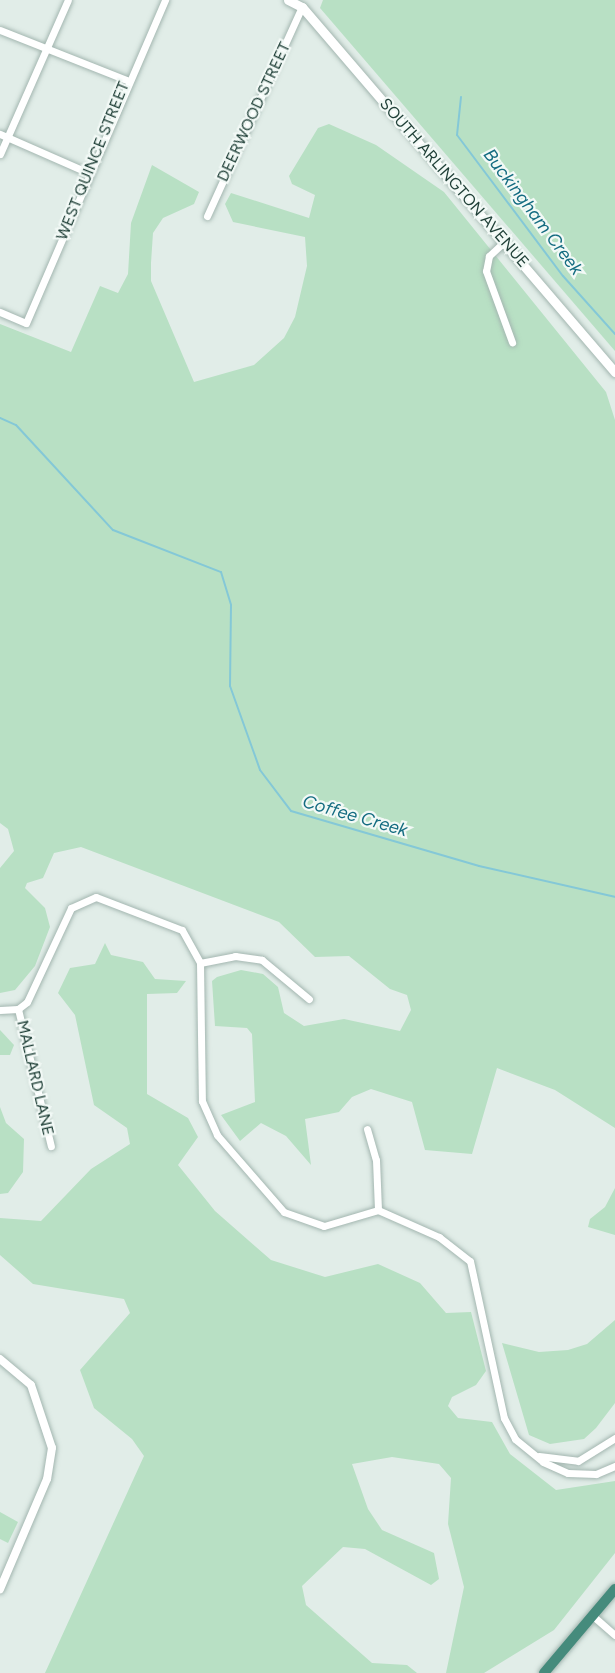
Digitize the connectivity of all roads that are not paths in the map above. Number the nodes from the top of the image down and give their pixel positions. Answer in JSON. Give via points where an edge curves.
{"nodes":[{"id":1,"x":69,"y":0,"type":"edge"},
{"id":2,"x":165,"y":0,"type":"edge"},
{"id":3,"x":288,"y":0,"type":"edge"},
{"id":4,"x":302,"y":8,"type":"junction"},
{"id":5,"x":0,"y":30,"type":"edge"},
{"id":6,"x":45,"y":51,"type":"junction"},
{"id":7,"x":126,"y":80,"type":"junction"},
{"id":8,"x":4,"y":136,"type":"edge"},
{"id":9,"x":0,"y":154,"type":"edge"},
{"id":10,"x":89,"y":173,"type":"junction"},
{"id":11,"x":207,"y":216,"type":"dead end"},
{"id":12,"x":505,"y":241,"type":"junction"},
{"id":13,"x":0,"y":312,"type":"edge"},
{"id":14,"x":512,"y":342,"type":"dead end"},
{"id":15,"x":615,"y":372,"type":"edge"},
{"id":16,"x":200,"y":963,"type":"junction"},
{"id":17,"x":309,"y":999,"type":"dead end"},
{"id":18,"x":18,"y":1009,"type":"junction"},
{"id":19,"x":0,"y":1010,"type":"edge"},
{"id":20,"x":367,"y":1129,"type":"dead end"},
{"id":21,"x":51,"y":1146,"type":"dead end"},
{"id":22,"x":378,"y":1210,"type":"junction"},
{"id":23,"x":0,"y":1359,"type":"edge"},
{"id":24,"x":615,"y":1438,"type":"edge"},
{"id":25,"x":528,"y":1451,"type":"junction"},
{"id":26,"x":615,"y":1466,"type":"edge"},
{"id":27,"x":0,"y":1589,"type":"edge"},
{"id":28,"x":615,"y":1589,"type":"edge"},
{"id":29,"x":593,"y":1616,"type":"junction"},
{"id":30,"x":615,"y":1635,"type":"edge"},
{"id":31,"x":544,"y":1673,"type":"edge"}],
"edges":[{"from":1,"to":6,"type":"street"},
{"from":2,"to":7,"type":"street","name":"WEST QUINCE STREET"},
{"from":3,"to":4,"type":"main road","name":"SOUTH ARLINGTON AVENUE"},
{"from":4,"to":11,"type":"street","name":"DEERWOOD STREET"},
{"from":4,"to":12,"type":"main road","name":"SOUTH ARLINGTON AVENUE"},
{"from":5,"to":6,"type":"street"},
{"from":6,"to":7,"type":"street"},
{"from":6,"to":8,"type":"street"},
{"from":7,"to":10,"type":"street","name":"WEST QUINCE STREET"},
{"from":8,"to":9,"type":"street"},
{"from":8,"to":10,"type":"street"},
{"from":10,"to":13,"type":"street","name":"WEST QUINCE STREET","via":[[26,323]]},
{"from":12,"to":14,"type":"street","via":[[489,256],[486,271]]},
{"from":12,"to":15,"type":"main road","name":"SOUTH ARLINGTON AVENUE"},
{"from":16,"to":17,"type":"street","via":[[236,956],[262,960]]},
{"from":16,"to":18,"type":"street","via":[[182,930],[96,897],[71,908],[34,992]]},
{"from":16,"to":22,"type":"street","via":[[202,1101],[217,1135],[284,1212],[307,1223],[324,1226]]},
{"from":18,"to":19,"type":"street"},
{"from":18,"to":21,"type":"street","name":"MALLARD LANE"},
{"from":20,"to":22,"type":"street","via":[[376,1160]]},
{"from":22,"to":25,"type":"street","via":[[439,1237],[470,1261],[504,1418]]},
{"from":23,"to":27,"type":"street","via":[[31,1385],[52,1448],[47,1479]]},
{"from":24,"to":25,"type":"street","via":[[578,1461],[558,1461]]},
{"from":25,"to":26,"type":"street","via":[[573,1474]]},
{"from":28,"to":29,"type":"highway"},
{"from":29,"to":30,"type":"street"},
{"from":29,"to":31,"type":"highway"}]}
